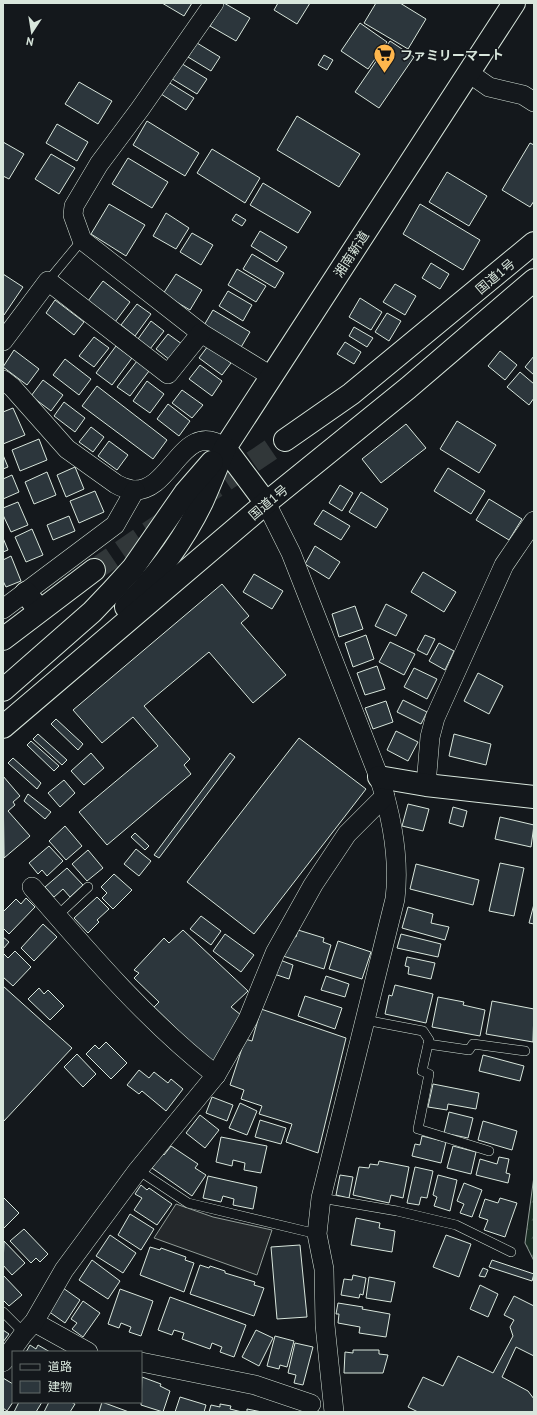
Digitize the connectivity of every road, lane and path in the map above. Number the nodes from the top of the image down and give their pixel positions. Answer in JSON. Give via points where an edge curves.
{"nodes":[{"id":1,"x":214,"y":3,"type":"edge"},
{"id":2,"x":514,"y":3,"type":"edge"},
{"id":3,"x":469,"y":73,"type":"junction"},
{"id":4,"x":534,"y":102,"type":"edge"},
{"id":5,"x":82,"y":240,"type":"junction"},
{"id":6,"x":534,"y":244,"type":"edge"},
{"id":7,"x":534,"y":280,"type":"edge"},
{"id":8,"x":48,"y":282,"type":"junction"},
{"id":9,"x":201,"y":332,"type":"junction"},
{"id":10,"x":3,"y":341,"type":"edge"},
{"id":11,"x":271,"y":376,"type":"junction"},
{"id":12,"x":3,"y":380,"type":"edge"},
{"id":13,"x":285,"y":440,"type":"tunnel mouth"},
{"id":14,"x":225,"y":448,"type":"junction"},
{"id":15,"x":134,"y":490,"type":"junction"},
{"id":16,"x":266,"y":503,"type":"junction"},
{"id":17,"x":534,"y":521,"type":"edge"},
{"id":18,"x":94,"y":570,"type":"tunnel mouth"},
{"id":19,"x":33,"y":601,"type":"junction"},
{"id":20,"x":4,"y":606,"type":"edge"},
{"id":21,"x":3,"y":639,"type":"edge"},
{"id":22,"x":3,"y":690,"type":"edge"},
{"id":23,"x":3,"y":725,"type":"edge"},
{"id":24,"x":426,"y":785,"type":"junction"},
{"id":25,"x":382,"y":787,"type":"junction"},
{"id":26,"x":534,"y":797,"type":"edge"},
{"id":27,"x":32,"y":887,"type":"dead end"},
{"id":28,"x":88,"y":887,"type":"dead end"},
{"id":29,"x":58,"y":916,"type":"junction"},
{"id":30,"x":365,"y":1020,"type":"junction"},
{"id":31,"x":428,"y":1044,"type":"junction"},
{"id":32,"x":525,"y":1052,"type":"dead end"},
{"id":33,"x":216,"y":1075,"type":"junction"},
{"id":34,"x":489,"y":1150,"type":"dead end"},
{"id":35,"x":138,"y":1170,"type":"junction"},
{"id":36,"x":321,"y":1198,"type":"junction"},
{"id":37,"x":317,"y":1234,"type":"junction"},
{"id":38,"x":511,"y":1252,"type":"dead end"},
{"id":39,"x":3,"y":1312,"type":"edge"},
{"id":40,"x":29,"y":1328,"type":"junction"},
{"id":41,"x":86,"y":1351,"type":"edge"},
{"id":42,"x":3,"y":1362,"type":"edge"},
{"id":43,"x":142,"y":1362,"type":"edge"},
{"id":44,"x":311,"y":1404,"type":"dead end"},
{"id":45,"x":334,"y":1412,"type":"edge"}],
"edges":[{"from":1,"to":5,"type":"street","via":[[99,164],[74,206],[73,215]]},
{"from":2,"to":3,"type":"main road","name":"湘南新道"},
{"from":3,"to":4,"type":"street","via":[[489,87],[523,95]]},
{"from":3,"to":11,"type":"main road","name":"湘南新道"},
{"from":5,"to":8,"type":"lane"},
{"from":5,"to":9,"type":"street"},
{"from":6,"to":13,"type":"main road","name":"国道1号","via":[[351,394]]},
{"from":7,"to":16,"type":"main road","name":"国道1号","via":[[408,388]]},
{"from":8,"to":9,"type":"street","via":[[168,374]]},
{"from":8,"to":10,"type":"street"},
{"from":9,"to":11,"type":"street"},
{"from":11,"to":14,"type":"main road","name":"湘南新道"},
{"from":12,"to":15,"type":"street","via":[[67,449],[116,484]]},
{"from":14,"to":15,"type":"street","via":[[207,439],[198,441],[154,483]]},
{"from":14,"to":16,"type":"main road"},
{"from":14,"to":22,"type":"main road","via":[[185,493],[133,568],[112,591],[92,612]]},
{"from":14,"to":23,"type":"main road","via":[[202,503],[166,562],[131,602]]},
{"from":15,"to":19,"type":"street","via":[[115,525]]},
{"from":16,"to":23,"type":"main road","name":"国道1号"},
{"from":16,"to":25,"type":"street","via":[[291,553]]},
{"from":17,"to":24,"type":"street","via":[[504,565],[435,718],[430,737]]},
{"from":18,"to":19,"type":"main road"},
{"from":19,"to":20,"type":"street"},
{"from":19,"to":21,"type":"main road"},
{"from":24,"to":25,"type":"main road"},
{"from":24,"to":26,"type":"main road"},
{"from":25,"to":30,"type":"street","via":[[395,838],[398,877],[395,899]]},
{"from":25,"to":33,"type":"street","via":[[313,885],[275,953],[248,1019]]},
{"from":27,"to":29,"type":"street"},
{"from":28,"to":29,"type":"lane"},
{"from":29,"to":33,"type":"street","via":[[137,1005],[196,1060]]},
{"from":30,"to":31,"type":"lane","via":[[423,1031]]},
{"from":30,"to":36,"type":"street"},
{"from":31,"to":32,"type":"lane","via":[[469,1050],[473,1044]]},
{"from":31,"to":34,"type":"lane","via":[[422,1071],[429,1074],[418,1129]]},
{"from":33,"to":35,"type":"street"},
{"from":35,"to":37,"type":"lane","via":[[188,1203]]},
{"from":35,"to":40,"type":"street","via":[[64,1270]]},
{"from":36,"to":37,"type":"street"},
{"from":36,"to":38,"type":"lane","via":[[397,1211],[456,1225]]},
{"from":37,"to":45,"type":"street","via":[[324,1269],[325,1325]]},
{"from":39,"to":40,"type":"lane"},
{"from":40,"to":41,"type":"street"},
{"from":40,"to":42,"type":"street"},
{"from":43,"to":44,"type":"street","via":[[255,1385]]}]}
